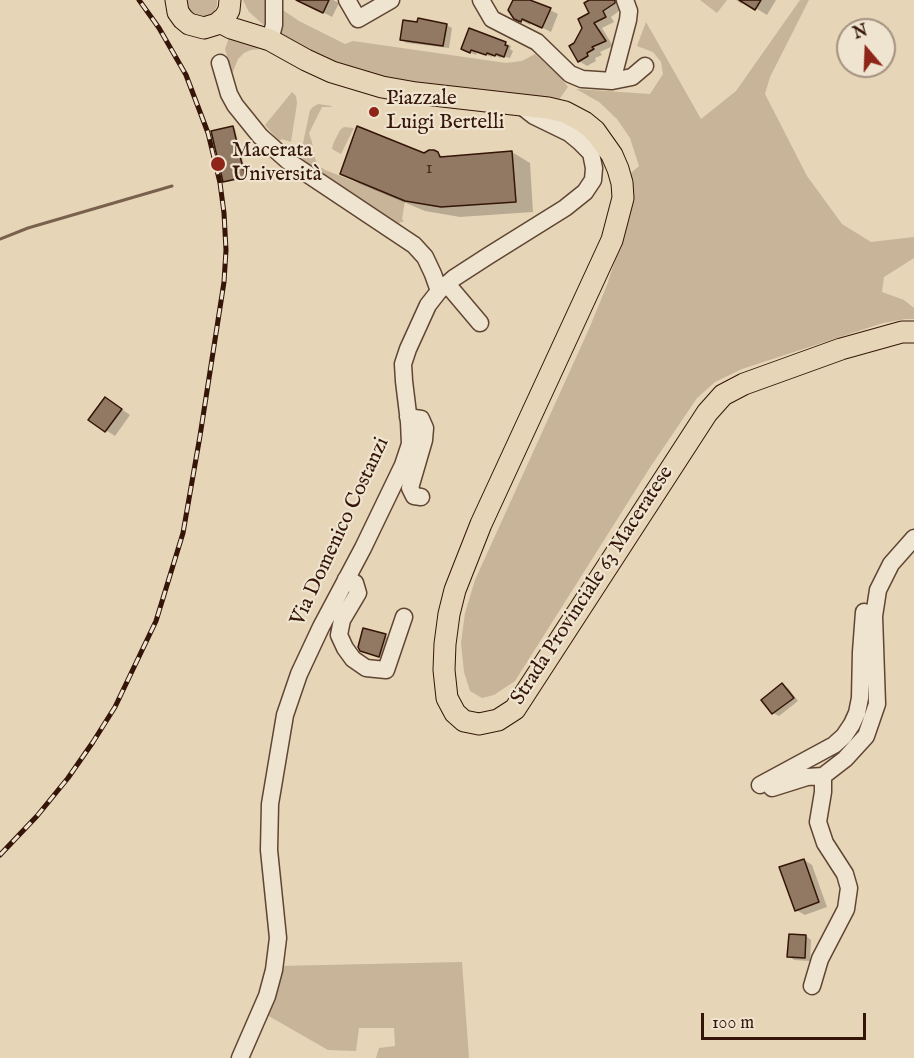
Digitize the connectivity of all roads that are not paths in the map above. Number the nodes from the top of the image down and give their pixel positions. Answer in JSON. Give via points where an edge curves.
{"nodes":[{"id":1,"x":176,"y":0,"type":"edge"},
{"id":2,"x":274,"y":0,"type":"edge"},
{"id":3,"x":347,"y":0,"type":"edge"},
{"id":4,"x":391,"y":0,"type":"edge"},
{"id":5,"x":481,"y":0,"type":"edge"},
{"id":6,"x":625,"y":0,"type":"edge"},
{"id":7,"x":230,"y":1,"type":"edge"},
{"id":8,"x":220,"y":22,"type":"junction"},
{"id":9,"x":270,"y":40,"type":"junction"},
{"id":10,"x":220,"y":63,"type":"dead end"},
{"id":11,"x":645,"y":66,"type":"dead end"},
{"id":12,"x":612,"y":81,"type":"junction"},
{"id":13,"x":519,"y":104,"type":"junction"},
{"id":14,"x":443,"y":287,"type":"junction"},
{"id":15,"x":480,"y":323,"type":"dead end"},
{"id":16,"x":914,"y":332,"type":"edge"},
{"id":17,"x":408,"y":417,"type":"junction"},
{"id":18,"x":421,"y":497,"type":"dead end"},
{"id":19,"x":914,"y":538,"type":"edge"},
{"id":20,"x":346,"y":579,"type":"junction"},
{"id":21,"x":878,"y":590,"type":"junction"},
{"id":22,"x":404,"y":617,"type":"dead end"},
{"id":23,"x":823,"y":776,"type":"junction"},
{"id":24,"x":812,"y":986,"type":"dead end"},
{"id":25,"x":240,"y":1058,"type":"edge"}],
"edges":[{"from":1,"to":8,"type":"main road","via":[[178,12],[189,24],[204,28]]},
{"from":2,"to":9,"type":"street"},
{"from":3,"to":4,"type":"street","via":[[358,19]]},
{"from":5,"to":12,"type":"street","via":[[492,20],[537,42],[570,74]]},
{"from":6,"to":12,"type":"street","via":[[628,20]]},
{"from":7,"to":8,"type":"main road"},
{"from":7,"to":9,"type":"main road"},
{"from":8,"to":9,"type":"main road"},
{"from":9,"to":13,"type":"main road","via":[[332,72],[382,87]]},
{"from":10,"to":14,"type":"street","via":[[234,105],[260,136],[288,160],[414,245]]},
{"from":11,"to":12,"type":"street","via":[[632,77]]},
{"from":13,"to":14,"type":"street","name":"Via Domenico Costanzi","via":[[534,116],[569,132],[591,153],[593,180],[565,208]]},
{"from":13,"to":16,"type":"main road","name":"Strada Provinciale 63 Maceratese","via":[[565,112],[590,126],[612,155],[623,198],[612,240],[481,524],[455,590],[444,670],[447,698],[454,713],[464,721],[479,724],[498,720],[515,709],[707,412],[723,395],[841,349]]},
{"from":14,"to":15,"type":"street"},
{"from":14,"to":17,"type":"street","name":"Via Domenico Costanzi","via":[[419,322],[403,364]]},
{"from":17,"to":18,"type":"street","via":[[422,419],[425,428],[410,488],[414,496]]},
{"from":17,"to":20,"type":"street","name":"Via Domenico Costanzi","via":[[410,444],[403,465]]},
{"from":19,"to":21,"type":"street","via":[[891,564]]},
{"from":20,"to":22,"type":"street","via":[[355,583],[358,593],[342,620],[339,635],[352,659],[366,668],[386,670]]},
{"from":20,"to":25,"type":"street","name":"Via Domenico Costanzi","via":[[300,674],[285,716],[270,804],[269,850],[278,939],[274,970]]},
{"from":21,"to":23,"type":"street","via":[[874,616],[877,704],[866,736]]},
{"from":21,"to":23,"type":"street","via":[[866,600],[860,698],[852,724],[834,745],[760,785],[767,789]]},
{"from":23,"to":24,"type":"street","via":[[818,822],[849,888],[846,909],[820,960]]}]}
